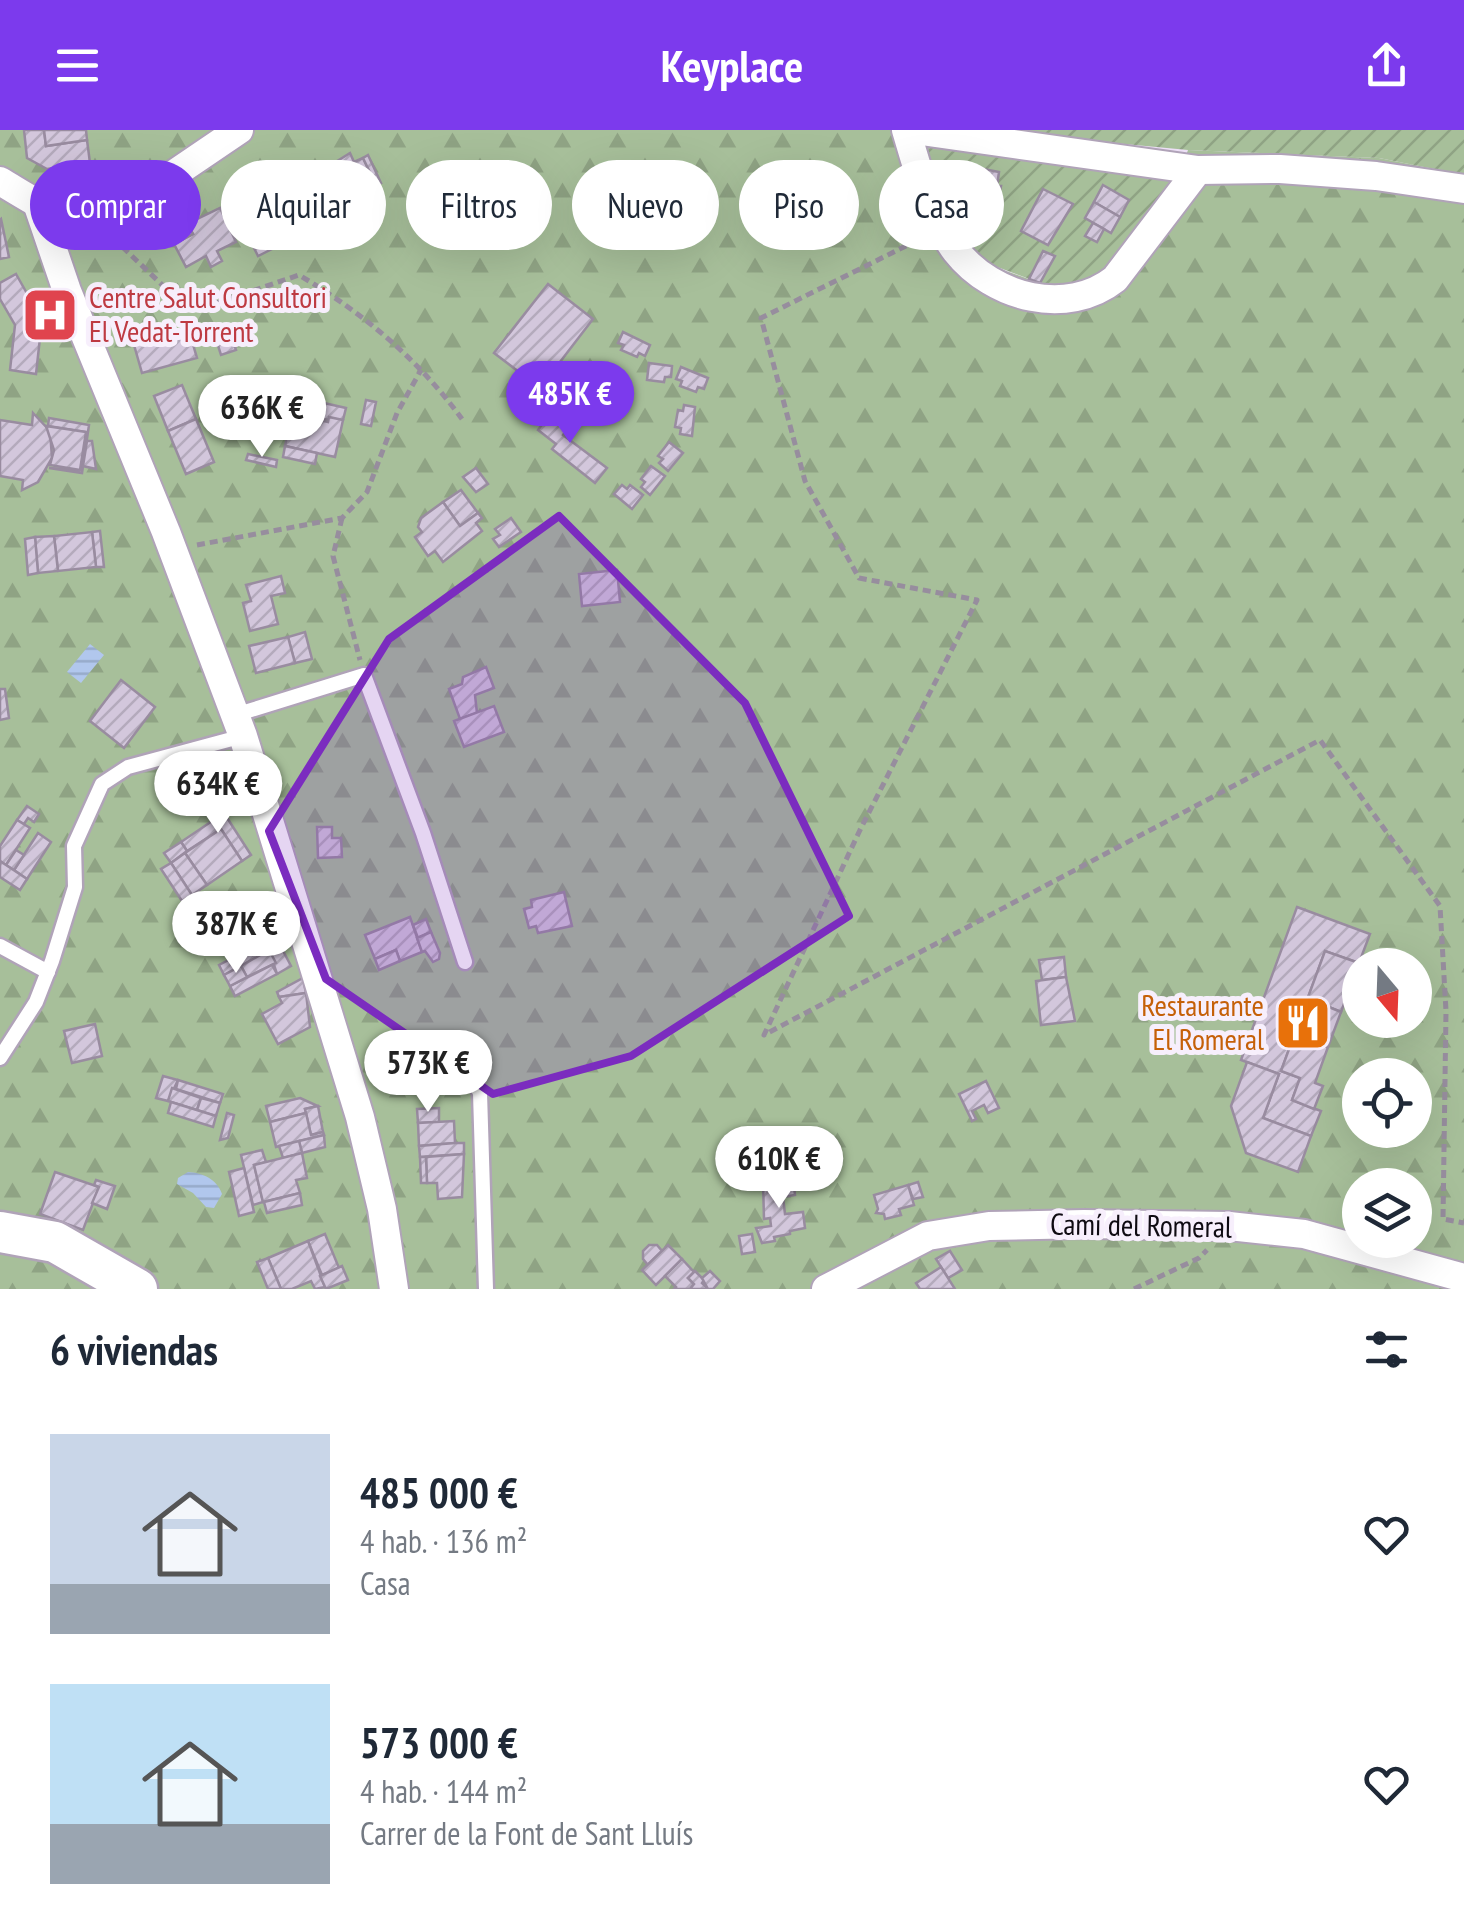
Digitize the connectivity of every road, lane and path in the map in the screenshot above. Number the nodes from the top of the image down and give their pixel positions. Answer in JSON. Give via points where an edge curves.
{"nodes":[{"id":1,"x":238,"y":130,"type":"edge"},
{"id":2,"x":906,"y":130,"type":"edge"},
{"id":3,"x":914,"y":130,"type":"edge"},
{"id":4,"x":194,"y":160,"type":"edge"},
{"id":5,"x":915,"y":160,"type":"edge"},
{"id":6,"x":1198,"y":170,"type":"junction"},
{"id":7,"x":0,"y":180,"type":"edge"},
{"id":8,"x":1464,"y":189,"type":"edge"},
{"id":9,"x":30,"y":198,"type":"edge"},
{"id":10,"x":53,"y":250,"type":"edge"},
{"id":11,"x":123,"y":250,"type":"edge"},
{"id":12,"x":899,"y":250,"type":"edge"},
{"id":13,"x":959,"y":250,"type":"edge"},
{"id":14,"x":422,"y":370,"type":"junction"},
{"id":15,"x":462,"y":419,"type":"dead end"},
{"id":16,"x":342,"y":518,"type":"junction"},
{"id":17,"x":173,"y":550,"type":"junction"},
{"id":18,"x":364,"y":675,"type":"junction"},
{"id":19,"x":239,"y":726,"type":"junction"},
{"id":20,"x":0,"y":946,"type":"edge"},
{"id":21,"x":464,"y":962,"type":"dead end"},
{"id":22,"x":48,"y":972,"type":"junction"},
{"id":23,"x":0,"y":1058,"type":"edge"},
{"id":24,"x":472,"y":1077,"type":"dead end"},
{"id":25,"x":1464,"y":1223,"type":"edge"},
{"id":26,"x":1229,"y":1226,"type":"junction"},
{"id":27,"x":0,"y":1232,"type":"edge"},
{"id":28,"x":1464,"y":1278,"type":"edge"},
{"id":29,"x":485,"y":1288,"type":"edge"},
{"id":30,"x":138,"y":1289,"type":"edge"},
{"id":31,"x":394,"y":1289,"type":"edge"},
{"id":32,"x":826,"y":1289,"type":"edge"},
{"id":33,"x":1134,"y":1289,"type":"edge"}],
"edges":[{"from":1,"to":4,"type":"street"},
{"from":2,"to":5,"type":"street"},
{"from":3,"to":6,"type":"street"},
{"from":6,"to":8,"type":"street","via":[[1376,176]]},
{"from":6,"to":13,"type":"street","via":[[1115,279],[1085,296],[1038,300],[997,282]]},
{"from":7,"to":9,"type":"street"},
{"from":10,"to":17,"type":"street"},
{"from":11,"to":14,"type":"path","via":[[177,299],[202,308],[299,275],[337,298]]},
{"from":12,"to":25,"type":"path","via":[[761,318],[805,481],[859,578],[977,600],[764,1035],[1320,740],[1440,906],[1444,1219]]},
{"from":14,"to":15,"type":"path"},
{"from":14,"to":16,"type":"path","via":[[397,413],[367,492]]},
{"from":16,"to":17,"type":"path"},
{"from":16,"to":18,"type":"path","via":[[333,556]]},
{"from":17,"to":19,"type":"street"},
{"from":18,"to":19,"type":"lane"},
{"from":18,"to":21,"type":"lane"},
{"from":19,"to":22,"type":"lane","via":[[128,766],[102,784],[74,846],[75,887]]},
{"from":19,"to":31,"type":"street","via":[[360,1117]]},
{"from":20,"to":22,"type":"lane"},
{"from":22,"to":23,"type":"lane"},
{"from":24,"to":29,"type":"lane","via":[[480,1093]]},
{"from":26,"to":28,"type":"street","name":"Camí del Romeral","via":[[1304,1234]]},
{"from":26,"to":32,"type":"street","name":"Camí del Romeral","via":[[989,1226],[928,1236]]},
{"from":26,"to":33,"type":"path","via":[[1199,1258]]},
{"from":27,"to":30,"type":"street","via":[[55,1242]]}]}
